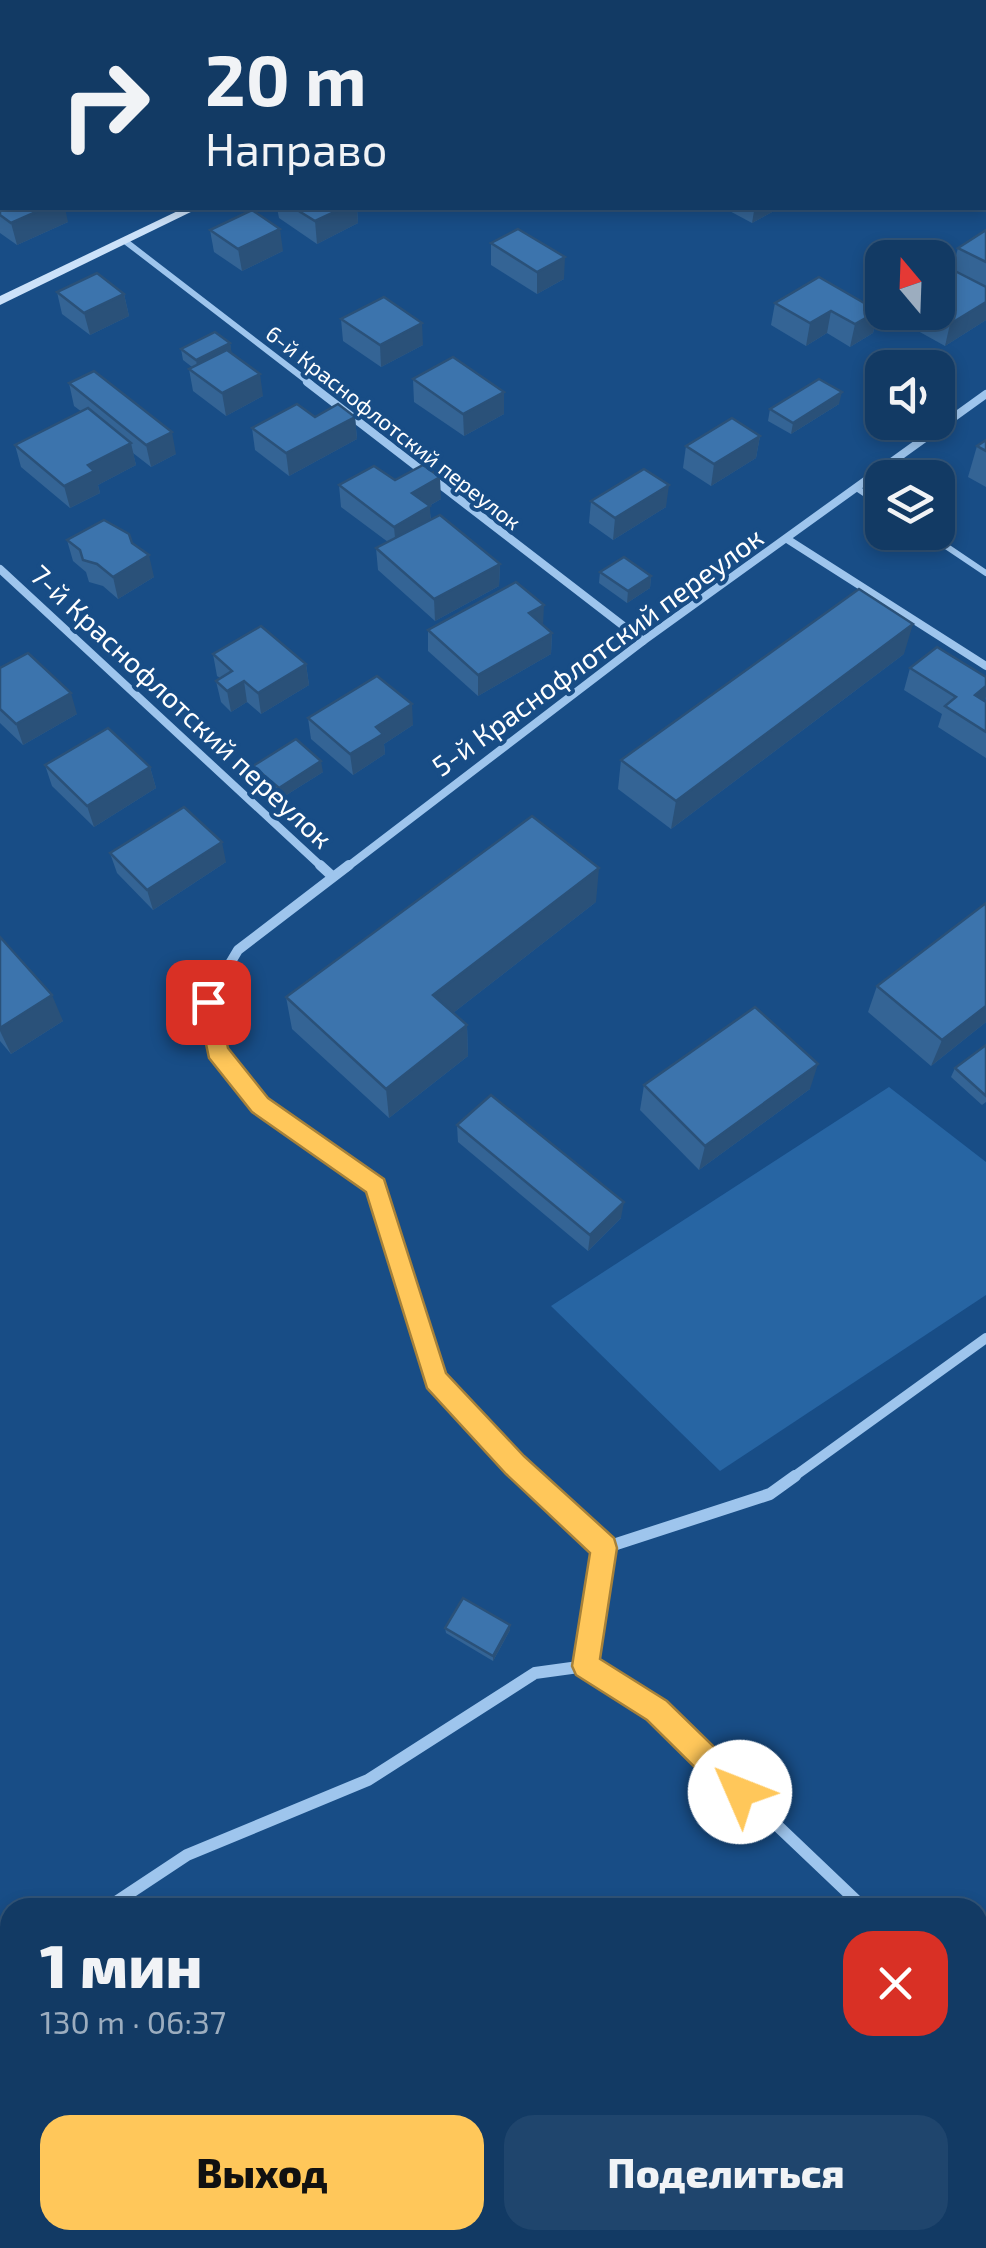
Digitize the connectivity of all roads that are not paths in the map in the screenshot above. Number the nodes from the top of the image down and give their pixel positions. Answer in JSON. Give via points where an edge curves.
{"nodes":[{"id":1,"x":189,"y":210,"type":"edge"},
{"id":2,"x":125,"y":240,"type":"junction"},
{"id":3,"x":0,"y":301,"type":"edge"},
{"id":4,"x":986,"y":394,"type":"edge"},
{"id":5,"x":858,"y":489,"type":"junction"},
{"id":6,"x":865,"y":494,"type":"edge"},
{"id":7,"x":787,"y":539,"type":"junction"},
{"id":8,"x":952,"y":550,"type":"edge"},
{"id":9,"x":0,"y":569,"type":"edge"},
{"id":10,"x":986,"y":572,"type":"edge"},
{"id":11,"x":643,"y":641,"type":"junction"},
{"id":12,"x":986,"y":666,"type":"edge"},
{"id":13,"x":332,"y":876,"type":"junction"},
{"id":14,"x":986,"y":1338,"type":"edge"},
{"id":15,"x":604,"y":1548,"type":"junction"},
{"id":16,"x":586,"y":1666,"type":"junction"},
{"id":17,"x":122,"y":1898,"type":"edge"},
{"id":18,"x":853,"y":1898,"type":"edge"}],
"edges":[{"from":1,"to":2,"type":"street"},
{"from":2,"to":3,"type":"street"},
{"from":2,"to":11,"type":"street","name":"6-й Краснофлотский переулок"},
{"from":4,"to":5,"type":"street","name":"5-й Краснофлотский переулок"},
{"from":5,"to":6,"type":"lane"},
{"from":5,"to":7,"type":"street","name":"5-й Краснофлотский переулок"},
{"from":7,"to":11,"type":"street","name":"5-й Краснофлотский переулок"},
{"from":7,"to":12,"type":"street"},
{"from":8,"to":10,"type":"lane"},
{"from":9,"to":13,"type":"street","name":"7-й Краснофлотский переулок"},
{"from":11,"to":13,"type":"street","name":"5-й Краснофлотский переулок"},
{"from":13,"to":15,"type":"street","name":"5-й Краснофлотский переулок","via":[[238,950],[208,1002],[217,1051],[260,1105],[376,1186],[436,1380]]},
{"from":14,"to":15,"type":"street","via":[[770,1494]]},
{"from":15,"to":16,"type":"street"},
{"from":16,"to":17,"type":"street","via":[[535,1673],[368,1780],[186,1854]]},
{"from":16,"to":18,"type":"street","via":[[657,1710]]}]}
